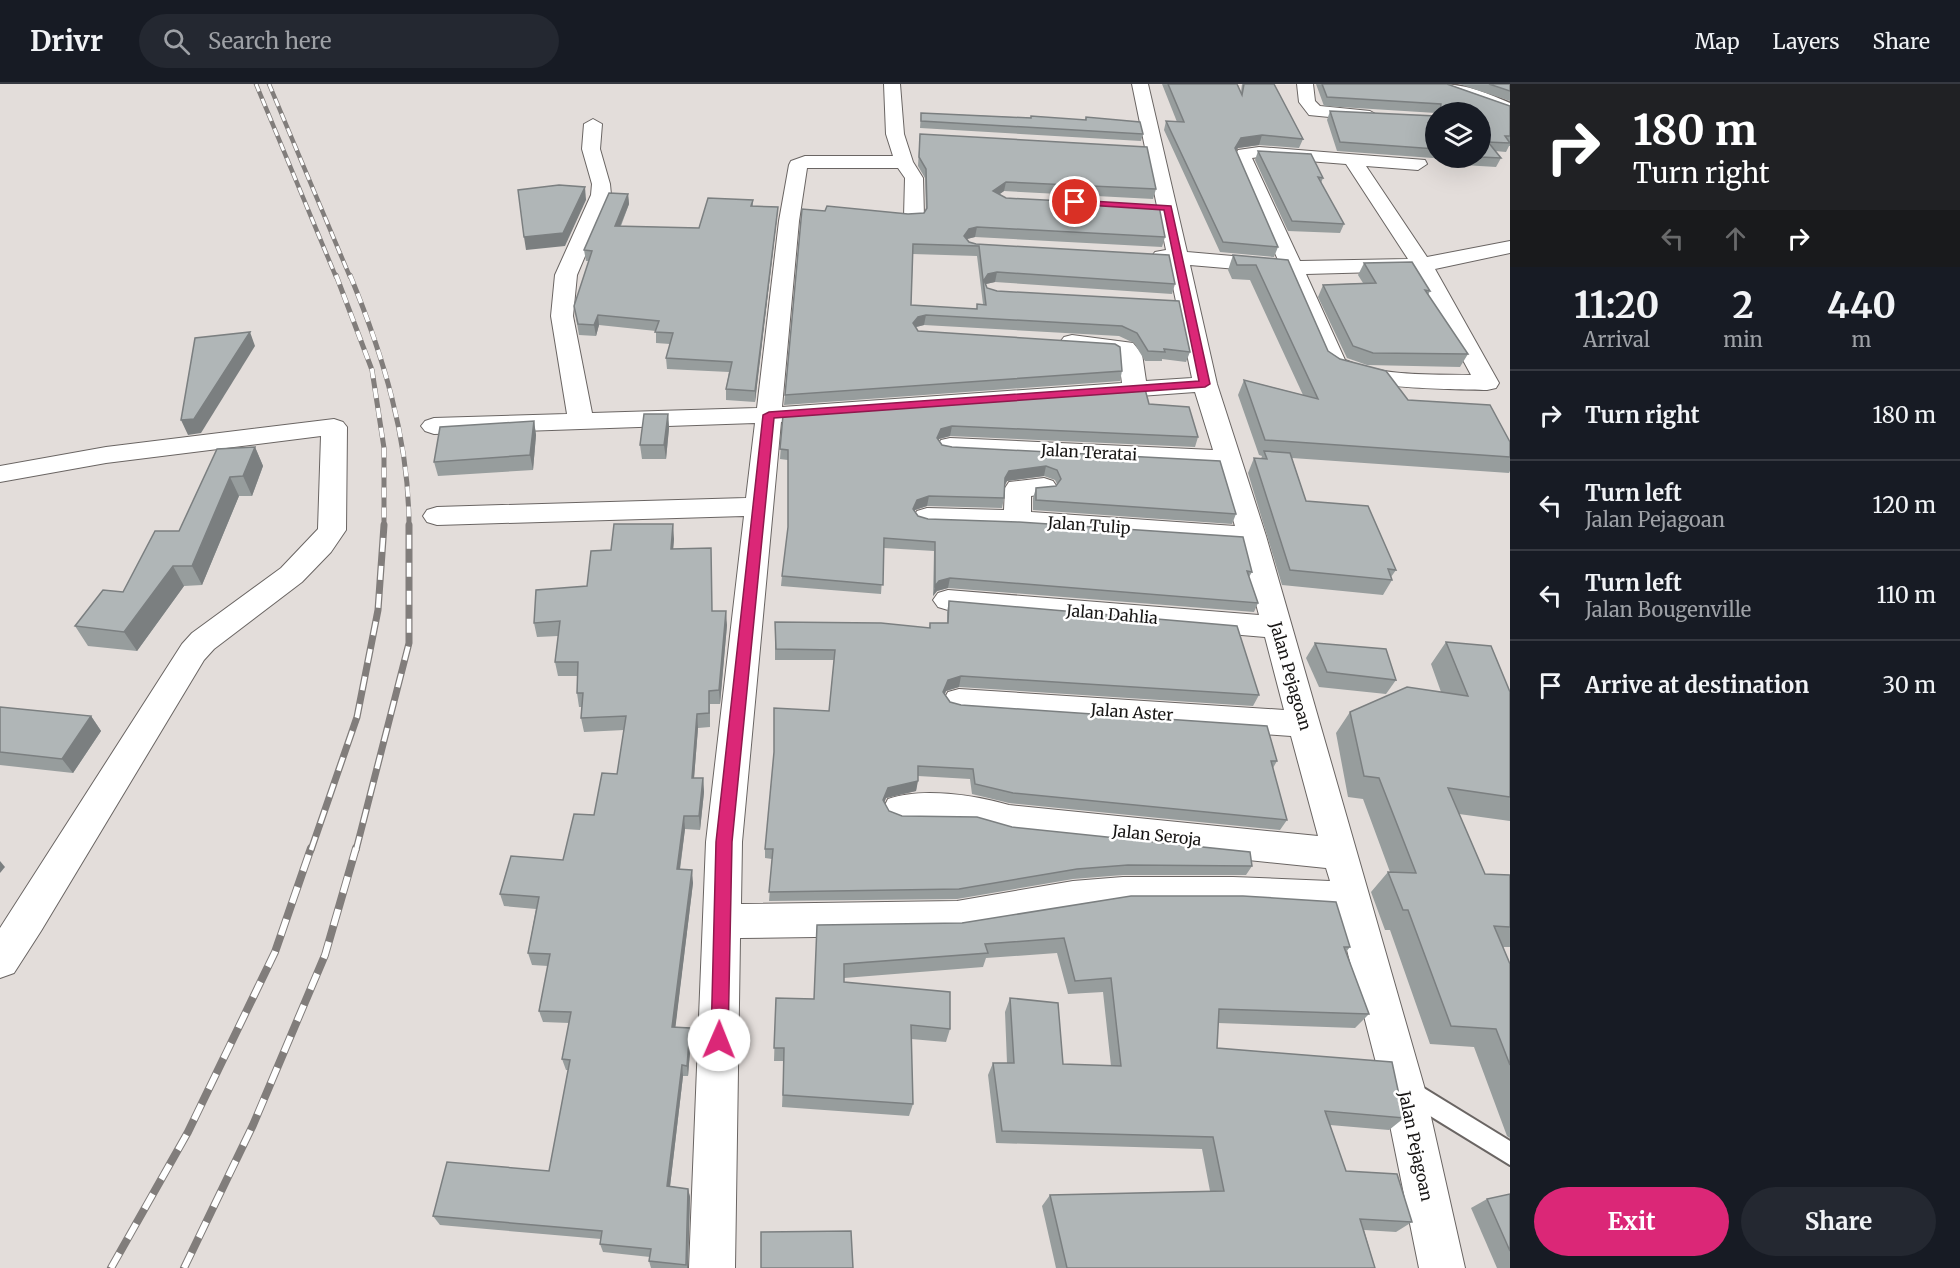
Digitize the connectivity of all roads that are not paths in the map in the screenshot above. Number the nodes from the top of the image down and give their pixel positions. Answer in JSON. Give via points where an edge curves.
{"nodes":[{"id":1,"x":892,"y":84,"type":"edge"},
{"id":2,"x":1140,"y":84,"type":"edge"},
{"id":3,"x":1305,"y":84,"type":"edge"},
{"id":4,"x":1444,"y":84,"type":"edge"},
{"id":5,"x":1472,"y":88,"type":"edge"},
{"id":6,"x":1510,"y":110,"type":"edge"},
{"id":7,"x":1388,"y":116,"type":"edge"},
{"id":8,"x":592,"y":124,"type":"dead end"},
{"id":9,"x":906,"y":144,"type":"junction"},
{"id":10,"x":1352,"y":159,"type":"junction"},
{"id":11,"x":1418,"y":164,"type":"dead end"},
{"id":12,"x":914,"y":217,"type":"edge"},
{"id":13,"x":1510,"y":247,"type":"edge"},
{"id":14,"x":1146,"y":255,"type":"edge"},
{"id":15,"x":1180,"y":257,"type":"junction"},
{"id":16,"x":1291,"y":266,"type":"junction"},
{"id":17,"x":1423,"y":266,"type":"junction"},
{"id":18,"x":1050,"y":341,"type":"edge"},
{"id":19,"x":1205,"y":384,"type":"junction"},
{"id":20,"x":1499,"y":384,"type":"edge"},
{"id":21,"x":1135,"y":389,"type":"junction"},
{"id":22,"x":769,"y":415,"type":"junction"},
{"id":23,"x":581,"y":420,"type":"junction"},
{"id":24,"x":434,"y":426,"type":"dead end"},
{"id":25,"x":950,"y":446,"type":"edge"},
{"id":26,"x":1227,"y":459,"type":"junction"},
{"id":27,"x":0,"y":474,"type":"edge"},
{"id":28,"x":1044,"y":487,"type":"edge"},
{"id":29,"x":759,"y":507,"type":"junction"},
{"id":30,"x":437,"y":516,"type":"dead end"},
{"id":31,"x":927,"y":518,"type":"edge"},
{"id":32,"x":1017,"y":520,"type":"junction"},
{"id":33,"x":1252,"y":536,"type":"junction"},
{"id":34,"x":948,"y":600,"type":"edge"},
{"id":35,"x":1276,"y":627,"type":"junction"},
{"id":36,"x":959,"y":701,"type":"dead end"},
{"id":37,"x":1305,"y":724,"type":"junction"},
{"id":38,"x":900,"y":809,"type":"dead end"},
{"id":39,"x":1341,"y":854,"type":"junction"},
{"id":40,"x":1353,"y":899,"type":"junction"},
{"id":41,"x":722,"y":921,"type":"junction"},
{"id":42,"x":0,"y":960,"type":"edge"},
{"id":43,"x":1403,"y":1086,"type":"junction"},
{"id":44,"x":1510,"y":1154,"type":"edge"},
{"id":45,"x":712,"y":1268,"type":"edge"},
{"id":46,"x":1442,"y":1268,"type":"edge"}],
"edges":[{"from":1,"to":9,"type":"street"},
{"from":2,"to":15,"type":"street","name":"Jalan Pejagoan","via":[[1143,148],[1156,207]]},
{"from":3,"to":7,"type":"street","via":[[1307,102],[1315,111]]},
{"from":4,"to":5,"type":"main road"},
{"from":5,"to":6,"type":"main road"},
{"from":8,"to":23,"type":"street","via":[[591,149],[601,195],[566,275],[562,316]]},
{"from":9,"to":12,"type":"street","via":[[914,178]]},
{"from":9,"to":22,"type":"street","via":[[798,165],[784,258]]},
{"from":10,"to":11,"type":"street"},
{"from":10,"to":16,"type":"street","via":[[1244,154]]},
{"from":10,"to":17,"type":"street"},
{"from":13,"to":17,"type":"street"},
{"from":14,"to":15,"type":"street"},
{"from":15,"to":16,"type":"street"},
{"from":15,"to":19,"type":"street","name":"Jalan Pejagoan","via":[[1177,302]]},
{"from":16,"to":17,"type":"street"},
{"from":16,"to":20,"type":"street","via":[[1335,364],[1344,370]]},
{"from":17,"to":20,"type":"street"},
{"from":18,"to":21,"type":"street","via":[[1125,348],[1130,354]]},
{"from":19,"to":21,"type":"street"},
{"from":19,"to":26,"type":"street","name":"Jalan Pejagoan"},
{"from":21,"to":22,"type":"street"},
{"from":22,"to":23,"type":"street"},
{"from":22,"to":29,"type":"street"},
{"from":23,"to":24,"type":"street"},
{"from":25,"to":26,"type":"street","name":"Jalan Teratai"},
{"from":26,"to":33,"type":"street","name":"Jalan Pejagoan"},
{"from":27,"to":42,"type":"street","via":[[106,455],[334,427],[332,530],[324,544],[193,652]]},
{"from":28,"to":32,"type":"street","via":[[1018,488]]},
{"from":29,"to":30,"type":"street"},
{"from":29,"to":41,"type":"street","via":[[724,842]]},
{"from":31,"to":32,"type":"street","name":"Jalan Tulip"},
{"from":32,"to":33,"type":"street","name":"Jalan Tulip"},
{"from":33,"to":35,"type":"street","name":"Jalan Pejagoan"},
{"from":34,"to":35,"type":"street","name":"Jalan Dahlia"},
{"from":35,"to":37,"type":"street","name":"Jalan Pejagoan"},
{"from":36,"to":37,"type":"street","name":"Jalan Aster"},
{"from":37,"to":39,"type":"street","name":"Jalan Pejagoan"},
{"from":38,"to":39,"type":"street","name":"Jalan Seroja","via":[[975,810],[1009,820]]},
{"from":39,"to":40,"type":"street","name":"Jalan Pejagoan"},
{"from":40,"to":41,"type":"street","via":[[1123,893],[957,918]]},
{"from":40,"to":43,"type":"street","name":"Jalan Pejagoan"},
{"from":41,"to":45,"type":"street"},
{"from":43,"to":44,"type":"lane"},
{"from":43,"to":46,"type":"street","name":"Jalan Pejagoan"}]}
